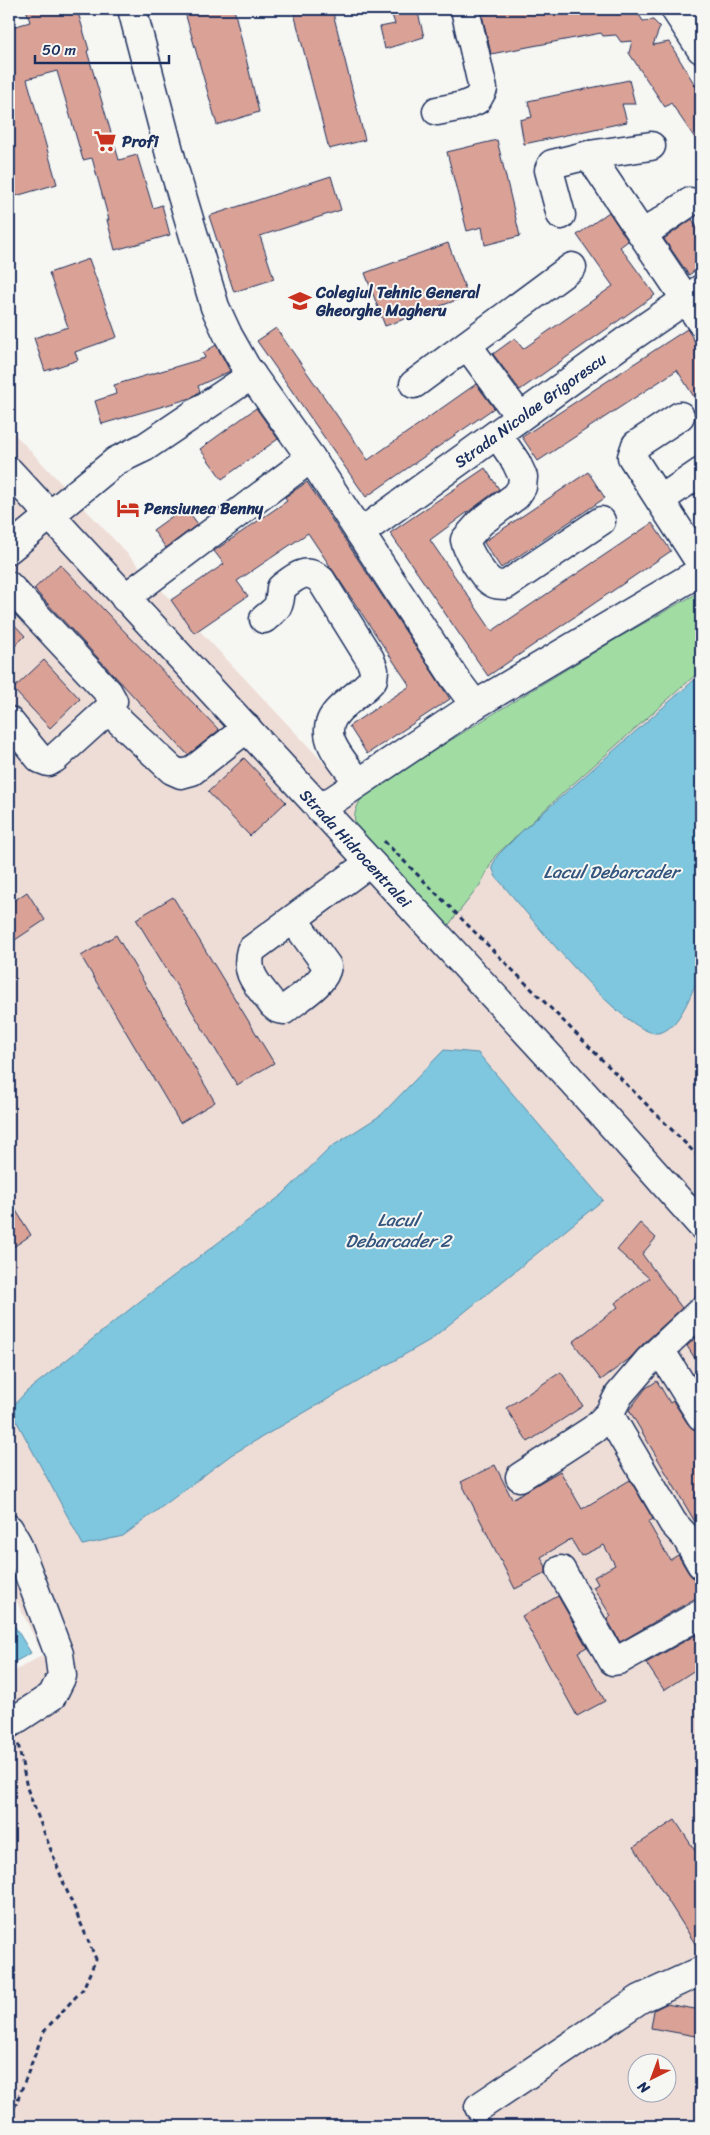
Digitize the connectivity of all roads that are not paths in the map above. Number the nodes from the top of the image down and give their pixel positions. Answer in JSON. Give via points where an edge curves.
{"nodes":[{"id":1,"x":132,"y":9,"type":"edge"},
{"id":2,"x":465,"y":9,"type":"edge"},
{"id":3,"x":675,"y":9,"type":"edge"},
{"id":4,"x":701,"y":49,"type":"edge"},
{"id":5,"x":437,"y":111,"type":"dead end"},
{"id":6,"x":650,"y":146,"type":"dead end"},
{"id":7,"x":589,"y":155,"type":"junction"},
{"id":8,"x":690,"y":202,"type":"dead end"},
{"id":9,"x":561,"y":215,"type":"dead end"},
{"id":10,"x":643,"y":234,"type":"junction"},
{"id":11,"x":572,"y":267,"type":"dead end"},
{"id":12,"x":693,"y":295,"type":"edge"},
{"id":13,"x":701,"y":322,"type":"edge"},
{"id":14,"x":467,"y":344,"type":"junction"},
{"id":15,"x":252,"y":375,"type":"junction"},
{"id":16,"x":414,"y":384,"type":"dead end"},
{"id":17,"x":680,"y":416,"type":"dead end"},
{"id":18,"x":520,"y":417,"type":"junction"},
{"id":19,"x":497,"y":434,"type":"junction"},
{"id":20,"x":311,"y":458,"type":"junction"},
{"id":21,"x":9,"y":471,"type":"edge"},
{"id":22,"x":701,"y":472,"type":"edge"},
{"id":23,"x":660,"y":500,"type":"junction"},
{"id":24,"x":48,"y":515,"type":"junction"},
{"id":25,"x":601,"y":521,"type":"dead end"},
{"id":26,"x":360,"y":533,"type":"junction"},
{"id":27,"x":9,"y":549,"type":"edge"},
{"id":28,"x":701,"y":564,"type":"edge"},
{"id":29,"x":701,"y":571,"type":"edge"},
{"id":30,"x":9,"y":586,"type":"edge"},
{"id":31,"x":125,"y":598,"type":"junction"},
{"id":32,"x":264,"y":618,"type":"dead end"},
{"id":33,"x":474,"y":705,"type":"junction"},
{"id":34,"x":108,"y":710,"type":"junction"},
{"id":35,"x":9,"y":722,"type":"edge"},
{"id":36,"x":247,"y":728,"type":"junction"},
{"id":37,"x":358,"y":782,"type":"junction"},
{"id":38,"x":320,"y":809,"type":"junction"},
{"id":39,"x":369,"y":863,"type":"junction"},
{"id":40,"x":293,"y":919,"type":"dead end"},
{"id":41,"x":701,"y":1225,"type":"edge"},
{"id":42,"x":701,"y":1311,"type":"edge"},
{"id":43,"x":660,"y":1350,"type":"junction"},
{"id":44,"x":609,"y":1414,"type":"junction"},
{"id":45,"x":701,"y":1416,"type":"edge"},
{"id":46,"x":520,"y":1477,"type":"dead end"},
{"id":47,"x":9,"y":1529,"type":"edge"},
{"id":48,"x":701,"y":1564,"type":"edge"},
{"id":49,"x":561,"y":1570,"type":"dead end"},
{"id":50,"x":701,"y":1614,"type":"edge"},
{"id":51,"x":11,"y":1722,"type":"edge"},
{"id":52,"x":701,"y":1971,"type":"edge"},
{"id":53,"x":479,"y":2106,"type":"dead end"}],
"edges":[{"from":1,"to":15,"type":"street","via":[[172,162],[215,307]]},
{"from":2,"to":5,"type":"street","via":[[483,89],[477,100]]},
{"from":3,"to":4,"type":"street"},
{"from":6,"to":7,"type":"street"},
{"from":7,"to":9,"type":"street","via":[[552,164],[549,170]]},
{"from":7,"to":10,"type":"street"},
{"from":8,"to":10,"type":"street"},
{"from":10,"to":12,"type":"street"},
{"from":11,"to":14,"type":"street"},
{"from":12,"to":13,"type":"street"},
{"from":12,"to":18,"type":"street","name":"Strada Nicolae Grigorescu"},
{"from":14,"to":16,"type":"street"},
{"from":14,"to":18,"type":"street"},
{"from":15,"to":20,"type":"street"},
{"from":15,"to":24,"type":"street","via":[[145,447],[116,461]]},
{"from":17,"to":23,"type":"street","via":[[636,445],[633,451],[632,457]]},
{"from":18,"to":19,"type":"street","name":"Strada Nicolae Grigorescu"},
{"from":19,"to":25,"type":"street","via":[[523,477],[522,487],[516,496],[481,522],[465,540],[489,580],[497,585],[506,585]]},
{"from":19,"to":26,"type":"street","name":"Strada Nicolae Grigorescu"},
{"from":20,"to":26,"type":"street"},
{"from":20,"to":31,"type":"street"},
{"from":21,"to":24,"type":"street","name":"Strada Hidrocentralei"},
{"from":22,"to":23,"type":"street"},
{"from":23,"to":28,"type":"street"},
{"from":24,"to":27,"type":"street"},
{"from":24,"to":31,"type":"street","name":"Strada Hidrocentralei"},
{"from":26,"to":33,"type":"street"},
{"from":29,"to":33,"type":"street"},
{"from":30,"to":34,"type":"street","via":[[108,692],[113,701]]},
{"from":31,"to":36,"type":"street","name":"Strada Hidrocentralei"},
{"from":32,"to":37,"type":"street","via":[[281,601],[281,588],[300,574],[316,575],[370,659],[373,679],[334,715],[328,725],[328,735]]},
{"from":33,"to":37,"type":"street"},
{"from":34,"to":35,"type":"street","via":[[48,762],[40,759]]},
{"from":34,"to":36,"type":"street","via":[[172,770],[181,774],[192,771]]},
{"from":36,"to":38,"type":"street","name":"Strada Hidrocentralei"},
{"from":37,"to":38,"type":"street"},
{"from":38,"to":39,"type":"street","name":"Strada Hidrocentralei"},
{"from":39,"to":40,"type":"street"},
{"from":39,"to":41,"type":"street","name":"Strada Hidrocentralei"},
{"from":42,"to":43,"type":"street"},
{"from":43,"to":44,"type":"street","via":[[619,1395]]},
{"from":43,"to":45,"type":"street"},
{"from":44,"to":46,"type":"street","via":[[594,1429]]},
{"from":44,"to":48,"type":"street"},
{"from":47,"to":51,"type":"street","via":[[59,1654],[62,1676],[52,1696]]},
{"from":49,"to":50,"type":"street","via":[[613,1661]]},
{"from":52,"to":53,"type":"street","via":[[640,1999]]}]}
